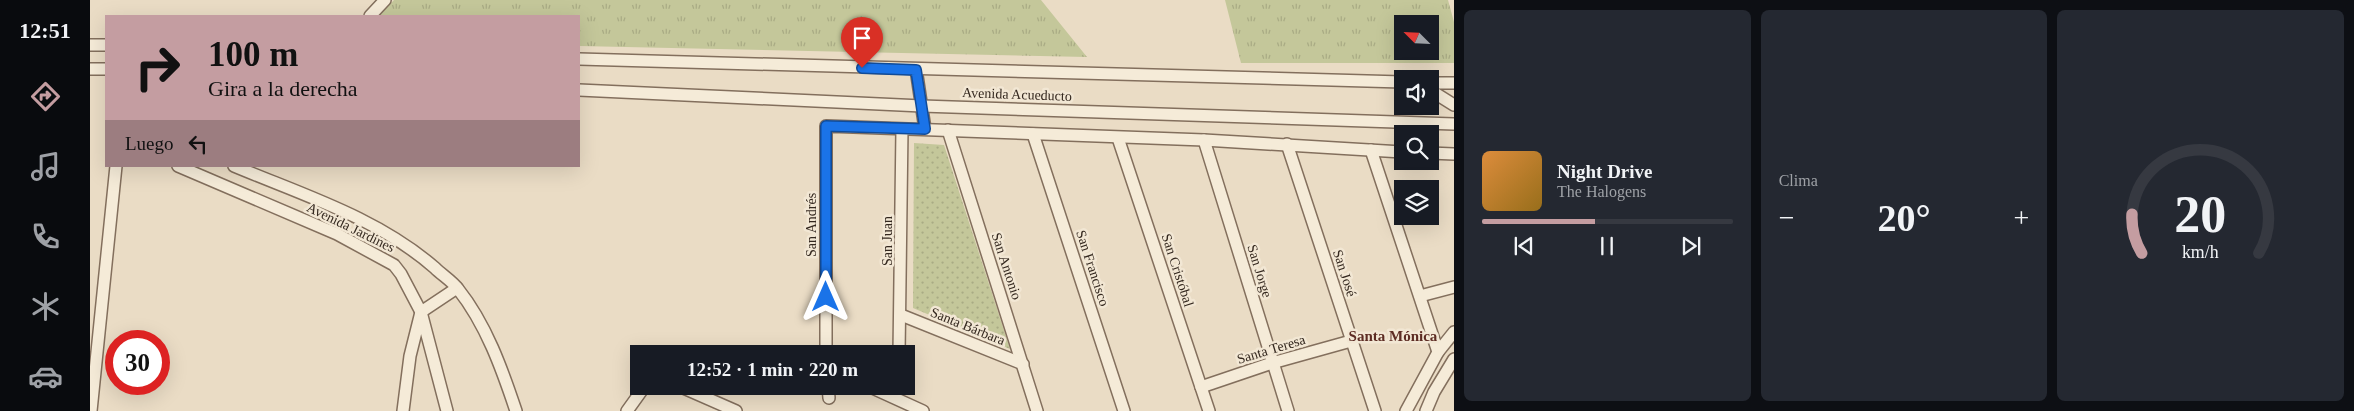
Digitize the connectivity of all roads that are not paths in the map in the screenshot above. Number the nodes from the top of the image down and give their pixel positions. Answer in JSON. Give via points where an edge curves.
{"nodes":[{"id":1,"x":385,"y":0,"type":"edge"},
{"id":2,"x":371,"y":15,"type":"edge"},
{"id":3,"x":90,"y":45,"type":"edge"},
{"id":4,"x":105,"y":46,"type":"edge"},
{"id":5,"x":580,"y":59,"type":"edge"},
{"id":6,"x":90,"y":68,"type":"edge"},
{"id":7,"x":105,"y":70,"type":"edge"},
{"id":8,"x":916,"y":70,"type":"junction"},
{"id":9,"x":1394,"y":82,"type":"edge"},
{"id":10,"x":1439,"y":82,"type":"edge"},
{"id":11,"x":1454,"y":83,"type":"edge"},
{"id":12,"x":580,"y":90,"type":"edge"},
{"id":13,"x":1439,"y":96,"type":"edge"},
{"id":14,"x":1454,"y":105,"type":"edge"},
{"id":15,"x":922,"y":106,"type":"junction"},
{"id":16,"x":1454,"y":124,"type":"edge"},
{"id":17,"x":902,"y":129,"type":"junction"},
{"id":18,"x":925,"y":129,"type":"junction"},
{"id":19,"x":948,"y":130,"type":"junction"},
{"id":20,"x":1033,"y":134,"type":"junction"},
{"id":21,"x":1118,"y":138,"type":"junction"},
{"id":22,"x":1204,"y":140,"type":"junction"},
{"id":23,"x":1286,"y":144,"type":"junction"},
{"id":24,"x":1371,"y":150,"type":"junction"},
{"id":25,"x":1394,"y":151,"type":"edge"},
{"id":26,"x":1439,"y":153,"type":"edge"},
{"id":27,"x":1454,"y":154,"type":"edge"},
{"id":28,"x":116,"y":167,"type":"edge"},
{"id":29,"x":180,"y":167,"type":"edge"},
{"id":30,"x":236,"y":167,"type":"edge"},
{"id":31,"x":1454,"y":287,"type":"edge"},
{"id":32,"x":457,"y":288,"type":"junction"},
{"id":33,"x":1420,"y":296,"type":"junction"},
{"id":34,"x":421,"y":312,"type":"junction"},
{"id":35,"x":901,"y":315,"type":"junction"},
{"id":36,"x":1454,"y":332,"type":"edge"},
{"id":37,"x":1351,"y":341,"type":"junction"},
{"id":38,"x":826,"y":345,"type":"edge"},
{"id":39,"x":899,"y":345,"type":"edge"},
{"id":40,"x":1438,"y":352,"type":"junction"},
{"id":41,"x":1454,"y":359,"type":"edge"},
{"id":42,"x":1272,"y":363,"type":"junction"},
{"id":43,"x":1023,"y":364,"type":"junction"},
{"id":44,"x":1201,"y":388,"type":"junction"},
{"id":45,"x":639,"y":395,"type":"edge"},
{"id":46,"x":695,"y":395,"type":"edge"},
{"id":47,"x":888,"y":395,"type":"edge"},
{"id":48,"x":897,"y":395,"type":"edge"},
{"id":49,"x":897,"y":399,"type":"junction"},
{"id":50,"x":716,"y":407,"type":"edge"},
{"id":51,"x":91,"y":411,"type":"edge"},
{"id":52,"x":403,"y":411,"type":"edge"},
{"id":53,"x":447,"y":411,"type":"edge"},
{"id":54,"x":516,"y":411,"type":"edge"},
{"id":55,"x":627,"y":411,"type":"edge"},
{"id":56,"x":736,"y":411,"type":"edge"},
{"id":57,"x":923,"y":411,"type":"edge"},
{"id":58,"x":1037,"y":411,"type":"edge"},
{"id":59,"x":1124,"y":411,"type":"edge"},
{"id":60,"x":1209,"y":411,"type":"edge"},
{"id":61,"x":1288,"y":411,"type":"edge"},
{"id":62,"x":1375,"y":411,"type":"edge"},
{"id":63,"x":1406,"y":411,"type":"edge"},
{"id":64,"x":1426,"y":411,"type":"edge"}],
"edges":[{"from":1,"to":2,"type":"street"},
{"from":3,"to":4,"type":"street"},
{"from":5,"to":8,"type":"street","name":"Avenida Acueducto"},
{"from":6,"to":7,"type":"street"},
{"from":8,"to":9,"type":"street","name":"Avenida Acueducto"},
{"from":8,"to":15,"type":"street"},
{"from":10,"to":11,"type":"street"},
{"from":12,"to":15,"type":"street","name":"Avenida Acueducto"},
{"from":13,"to":14,"type":"street"},
{"from":15,"to":16,"type":"street","name":"Avenida Acueducto"},
{"from":15,"to":18,"type":"street"},
{"from":17,"to":18,"type":"street"},
{"from":17,"to":35,"type":"street","name":"San Juan"},
{"from":17,"to":38,"type":"street","name":"San Andrés","via":[[826,126]]},
{"from":18,"to":19,"type":"street"},
{"from":19,"to":20,"type":"street"},
{"from":19,"to":43,"type":"street","name":"San Antonio"},
{"from":20,"to":21,"type":"street"},
{"from":20,"to":59,"type":"street","name":"San Francisco"},
{"from":21,"to":22,"type":"street"},
{"from":21,"to":44,"type":"street","name":"San Cristóbal"},
{"from":22,"to":23,"type":"street"},
{"from":22,"to":42,"type":"street","name":"San Jorge"},
{"from":23,"to":24,"type":"street"},
{"from":23,"to":37,"type":"street","name":"San José"},
{"from":24,"to":25,"type":"street"},
{"from":24,"to":33,"type":"street"},
{"from":26,"to":27,"type":"street"},
{"from":28,"to":51,"type":"street"},
{"from":29,"to":34,"type":"street","name":"Avenida Jardines","via":[[337,234],[394,265]]},
{"from":30,"to":32,"type":"street","name":"Avenida Jardines","via":[[356,217],[390,235],[417,252]]},
{"from":31,"to":33,"type":"street"},
{"from":32,"to":34,"type":"street"},
{"from":32,"to":54,"type":"street","name":"Avenida Jardines","via":[[501,365]]},
{"from":33,"to":40,"type":"street"},
{"from":34,"to":52,"type":"street","via":[[410,356]]},
{"from":34,"to":53,"type":"street","name":"Avenida Jardines"},
{"from":35,"to":39,"type":"street","name":"San Juan"},
{"from":35,"to":43,"type":"street","name":"Santa Bárbara"},
{"from":36,"to":40,"type":"street"},
{"from":37,"to":42,"type":"street","name":"Santa Teresa"},
{"from":37,"to":62,"type":"street","name":"San José"},
{"from":40,"to":63,"type":"street"},
{"from":41,"to":64,"type":"street"},
{"from":42,"to":44,"type":"street","name":"Santa Teresa"},
{"from":42,"to":61,"type":"street","name":"San Jorge"},
{"from":43,"to":58,"type":"street","name":"San Antonio"},
{"from":44,"to":60,"type":"street","name":"San Cristóbal"},
{"from":45,"to":55,"type":"street"},
{"from":46,"to":50,"type":"street"},
{"from":47,"to":49,"type":"street"},
{"from":48,"to":49,"type":"street"},
{"from":49,"to":57,"type":"street"},
{"from":50,"to":56,"type":"street"}]}
